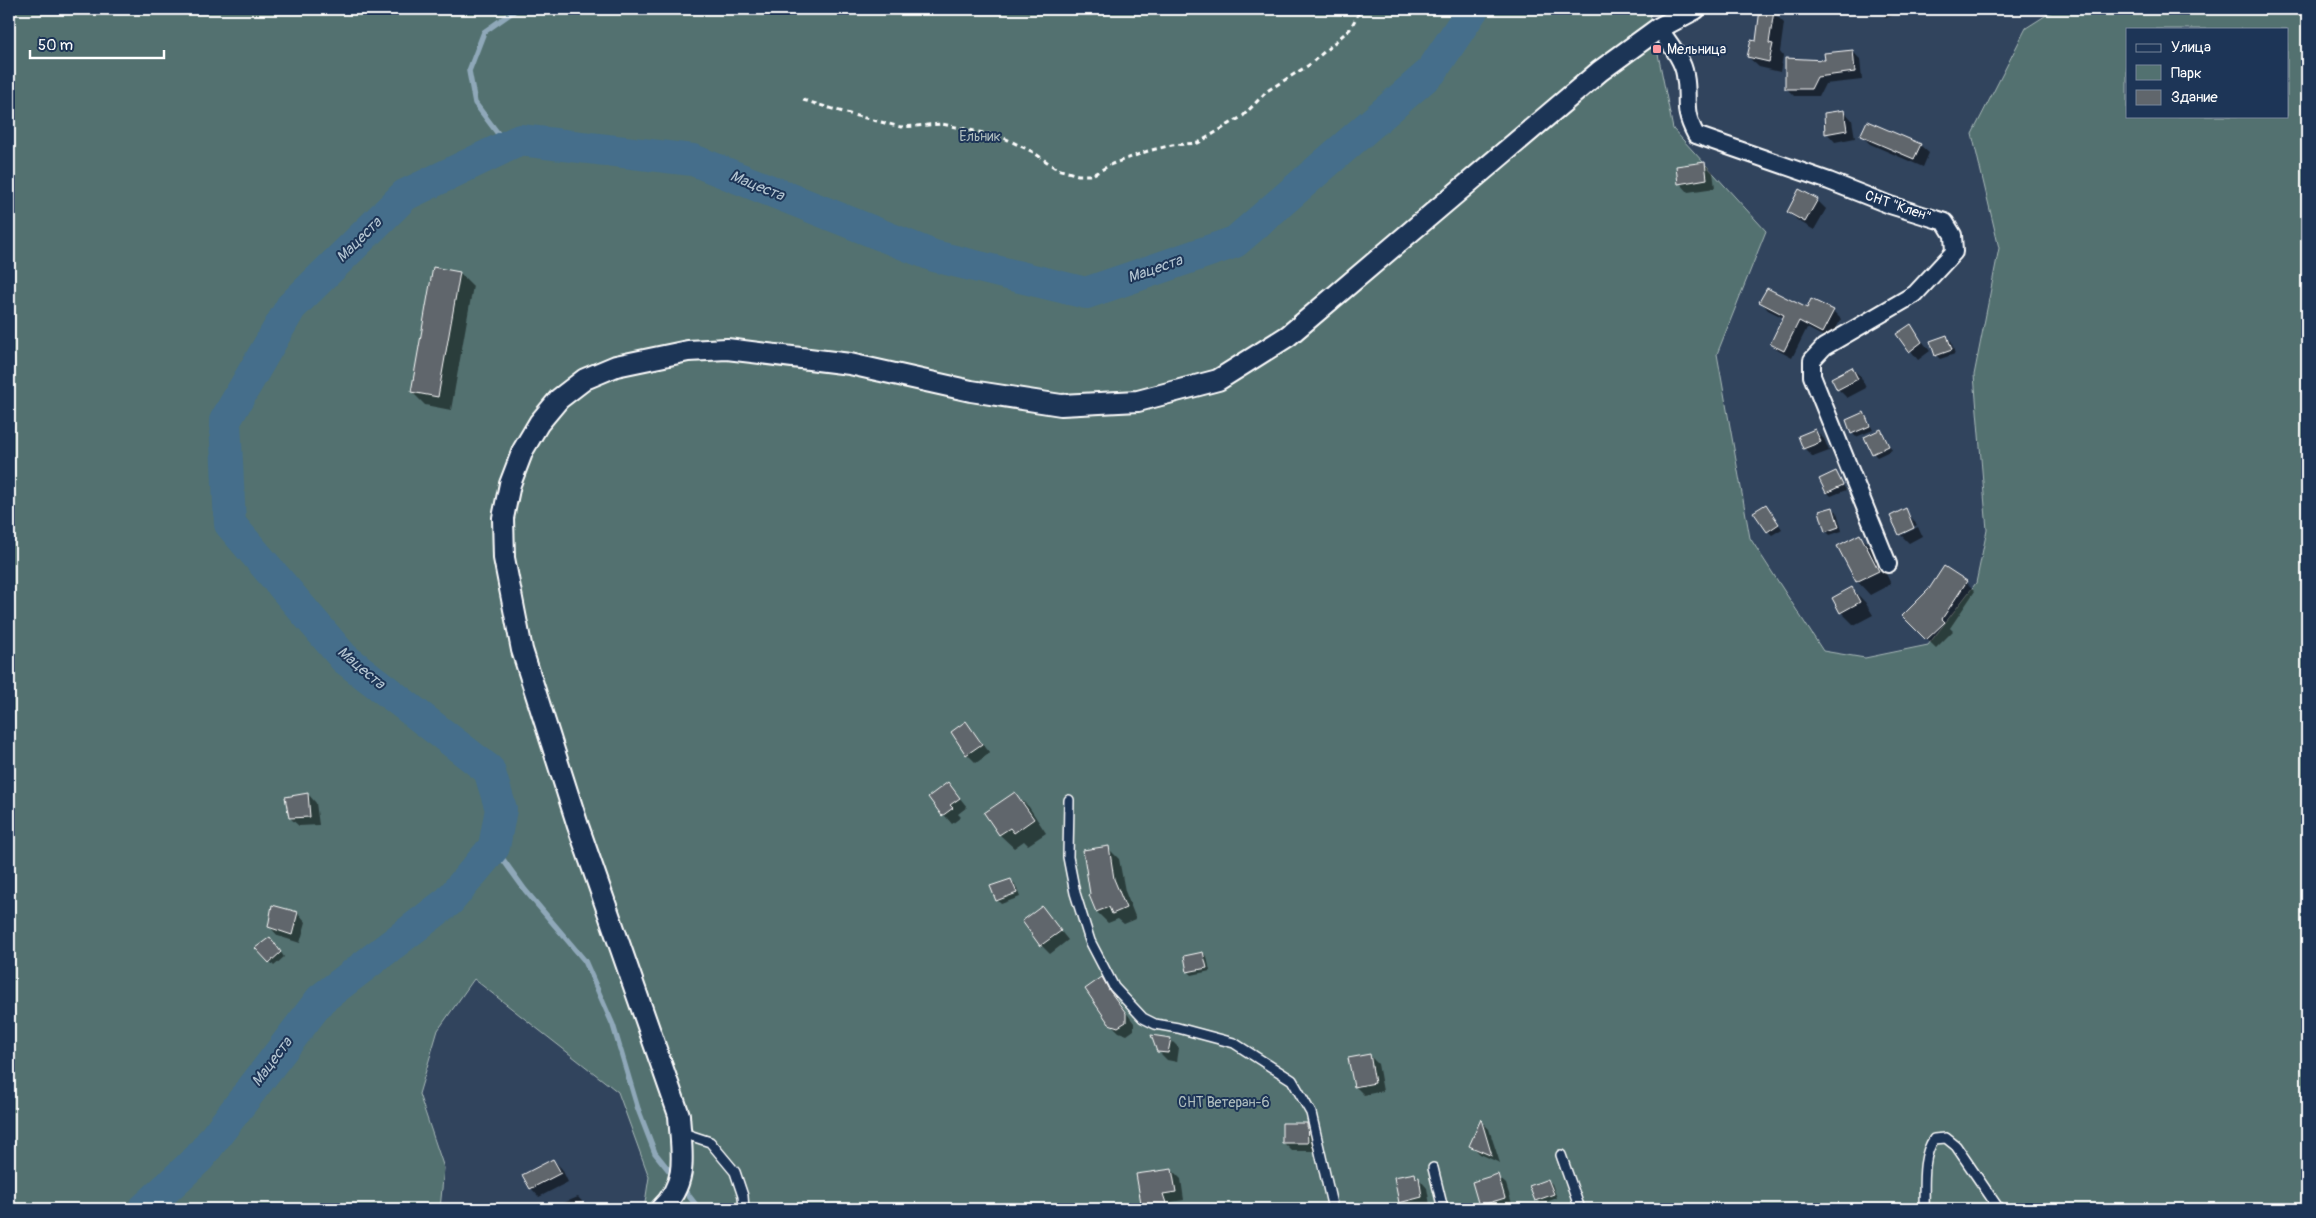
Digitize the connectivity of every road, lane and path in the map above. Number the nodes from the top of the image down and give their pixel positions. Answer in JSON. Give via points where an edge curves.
{"nodes":[{"id":1,"x":1361,"y":9,"type":"edge"},
{"id":2,"x":1695,"y":9,"type":"edge"},
{"id":3,"x":1659,"y":28,"type":"junction"},
{"id":4,"x":803,"y":100,"type":"dead end"},
{"id":5,"x":1888,"y":564,"type":"dead end"},
{"id":6,"x":1069,"y":800,"type":"dead end"},
{"id":7,"x":680,"y":1132,"type":"junction"},
{"id":8,"x":1561,"y":1155,"type":"dead end"},
{"id":9,"x":1433,"y":1168,"type":"dead end"},
{"id":10,"x":661,"y":1209,"type":"edge"},
{"id":11,"x":744,"y":1209,"type":"edge"},
{"id":12,"x":1333,"y":1209,"type":"edge"},
{"id":13,"x":1443,"y":1209,"type":"edge"},
{"id":14,"x":1580,"y":1209,"type":"edge"},
{"id":15,"x":1924,"y":1209,"type":"edge"},
{"id":16,"x":1999,"y":1209,"type":"edge"}],
"edges":[{"from":1,"to":4,"type":"path","via":[[1350,29],[1309,65],[1267,91],[1243,116],[1198,143],[1148,151],[1092,175],[1078,176],[1057,169],[1033,152],[1002,138],[942,124],[901,126],[853,116]]},
{"from":2,"to":3,"type":"street"},
{"from":3,"to":5,"type":"street","name":"СНТ \"Клен\"","via":[[1686,75],[1688,119],[1696,135],[1945,222],[1952,235],[1954,252],[1915,294],[1824,347],[1812,360],[1812,376]]},
{"from":3,"to":7,"type":"street","via":[[1600,71],[1288,336],[1218,380],[1138,401],[1060,405],[971,392],[850,364],[727,349],[688,351],[616,366],[585,379],[559,399],[523,450],[510,484],[503,518],[504,558],[522,650],[578,826],[679,1115]]},
{"from":6,"to":12,"type":"lane","via":[[1068,857],[1074,893],[1090,941],[1114,987],[1149,1022],[1234,1042],[1292,1080],[1311,1113]]},
{"from":7,"to":10,"type":"street","via":[[681,1178]]},
{"from":7,"to":11,"type":"lane","via":[[710,1142],[735,1172]]},
{"from":8,"to":14,"type":"lane"},
{"from":9,"to":13,"type":"lane"},
{"from":15,"to":16,"type":"lane","via":[[1928,1147],[1934,1139],[1946,1138],[1956,1146]]}]}
